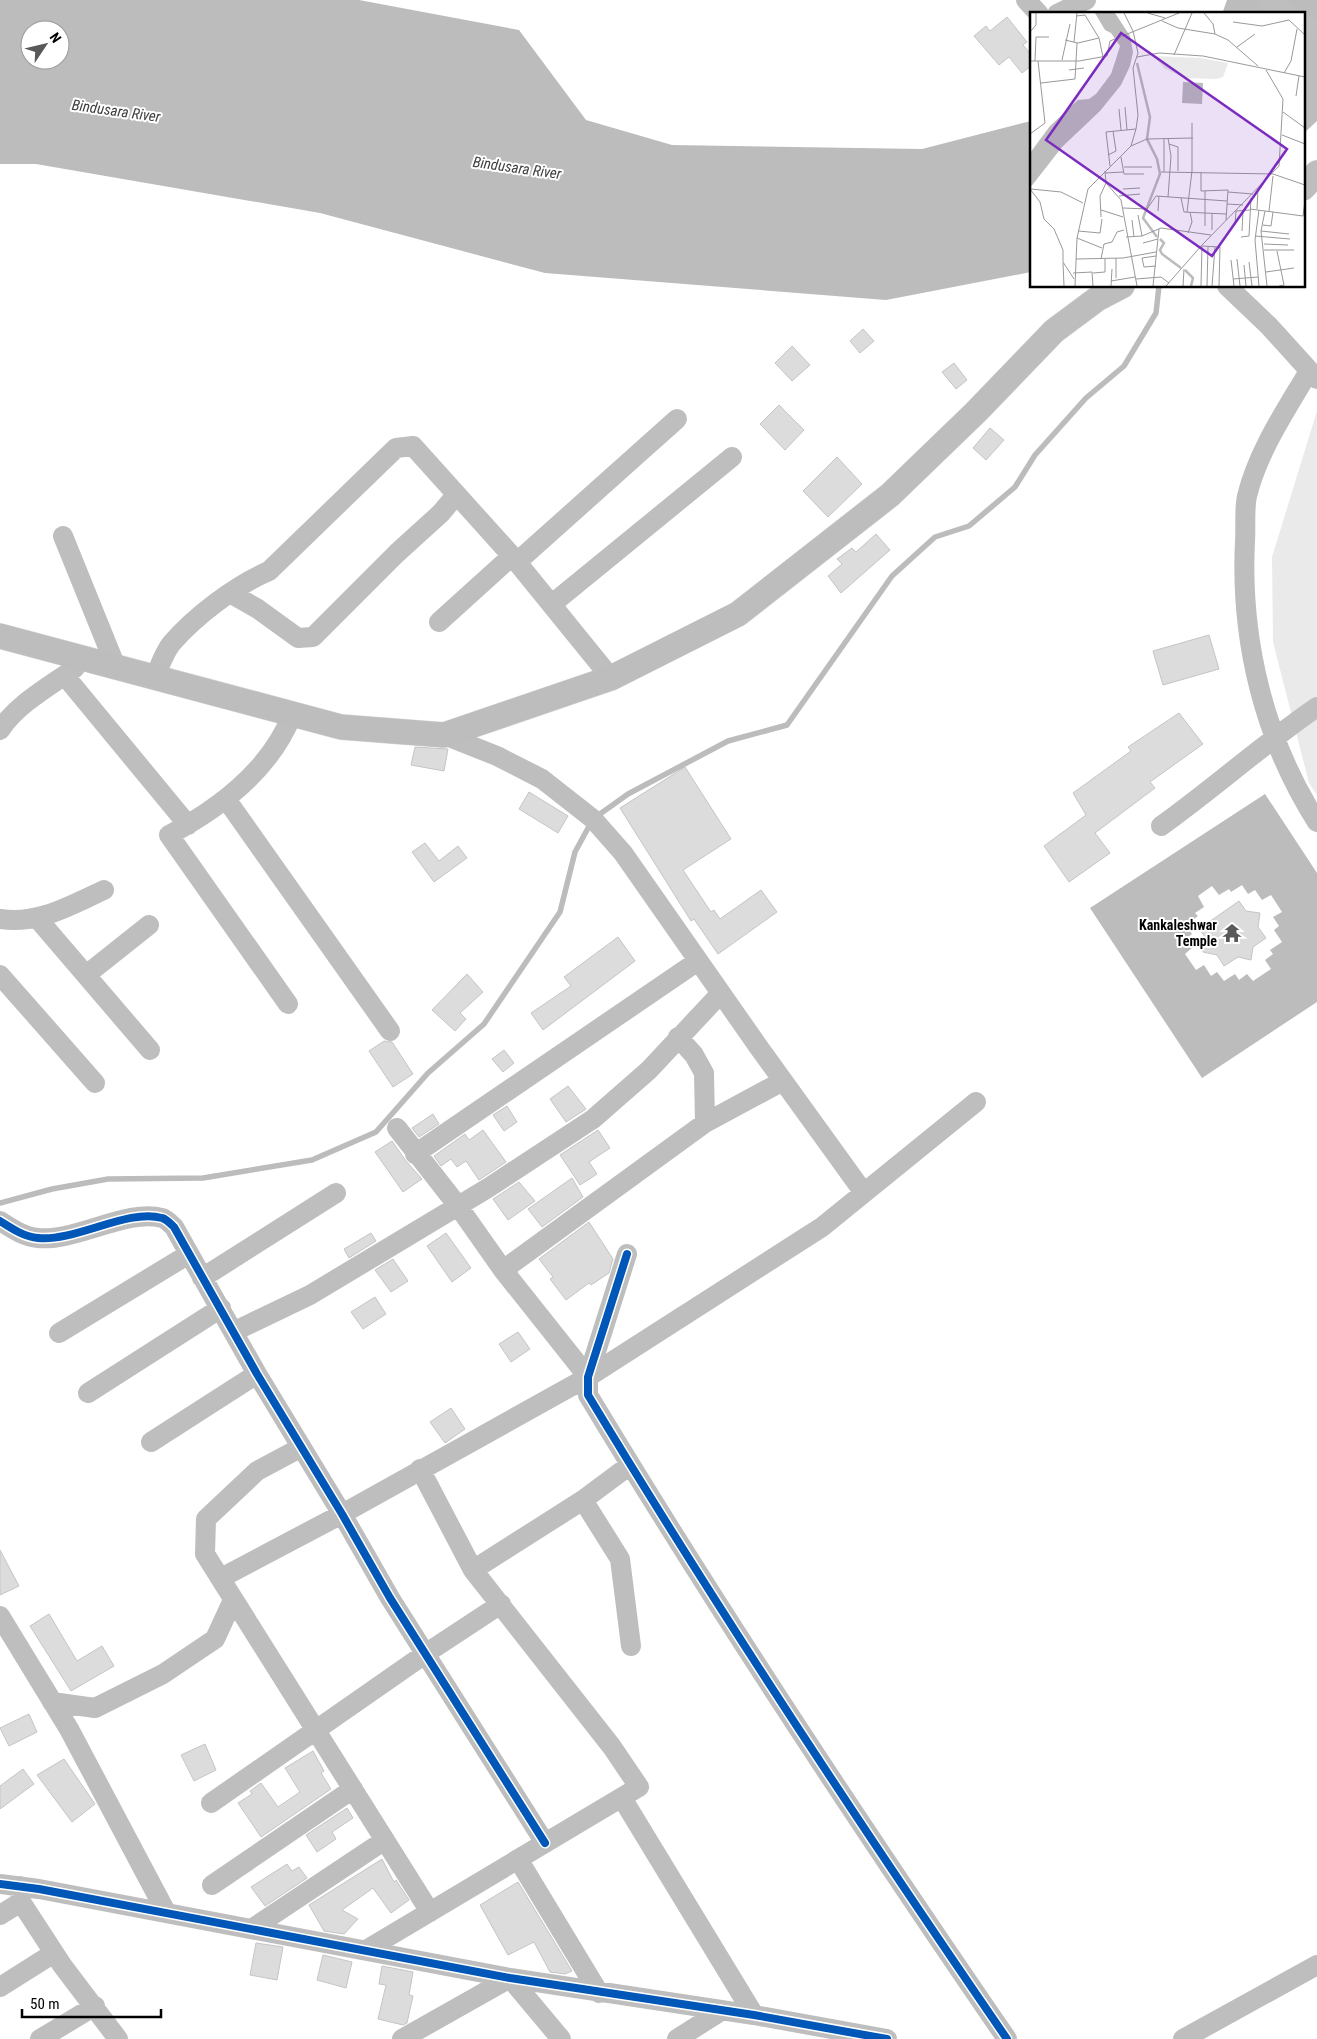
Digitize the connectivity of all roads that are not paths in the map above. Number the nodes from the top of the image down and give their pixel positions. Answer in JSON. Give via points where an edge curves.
{"nodes":[{"id":1,"x":1026,"y":0,"type":"edge"},
{"id":2,"x":1086,"y":0,"type":"edge"},
{"id":3,"x":1266,"y":0,"type":"edge"},
{"id":4,"x":1037,"y":12,"type":"edge"},
{"id":5,"x":1061,"y":12,"type":"edge"},
{"id":6,"x":1285,"y":12,"type":"edge"},
{"id":7,"x":1304,"y":25,"type":"edge"},
{"id":8,"x":1317,"y":32,"type":"edge"},
{"id":9,"x":1317,"y":173,"type":"edge"},
{"id":10,"x":1304,"y":187,"type":"edge"},
{"id":11,"x":1118,"y":288,"type":"edge"},
{"id":12,"x":1229,"y":288,"type":"edge"},
{"id":13,"x":1313,"y":375,"type":"edge"},
{"id":14,"x":677,"y":419,"type":"dead end"},
{"id":15,"x":732,"y":457,"type":"dead end"},
{"id":16,"x":456,"y":495,"type":"junction"},
{"id":17,"x":63,"y":536,"type":"dead end"},
{"id":18,"x":514,"y":559,"type":"junction"},
{"id":19,"x":230,"y":594,"type":"junction"},
{"id":20,"x":552,"y":604,"type":"junction"},
{"id":21,"x":439,"y":622,"type":"dead end"},
{"id":22,"x":0,"y":636,"type":"edge"},
{"id":23,"x":87,"y":660,"type":"junction"},
{"id":24,"x":116,"y":667,"type":"junction"},
{"id":25,"x":65,"y":676,"type":"junction"},
{"id":26,"x":154,"y":678,"type":"junction"},
{"id":27,"x":611,"y":678,"type":"junction"},
{"id":28,"x":1317,"y":707,"type":"edge"},
{"id":29,"x":292,"y":715,"type":"junction"},
{"id":30,"x":0,"y":730,"type":"edge"},
{"id":31,"x":444,"y":735,"type":"junction"},
{"id":32,"x":1273,"y":737,"type":"junction"},
{"id":33,"x":226,"y":799,"type":"junction"},
{"id":34,"x":1317,"y":822,"type":"edge"},
{"id":35,"x":188,"y":825,"type":"junction"},
{"id":36,"x":1161,"y":826,"type":"dead end"},
{"id":37,"x":104,"y":890,"type":"dead end"},
{"id":38,"x":37,"y":918,"type":"junction"},
{"id":39,"x":0,"y":919,"type":"edge"},
{"id":40,"x":149,"y":925,"type":"dead end"},
{"id":41,"x":698,"y":961,"type":"junction"},
{"id":42,"x":0,"y":975,"type":"edge"},
{"id":43,"x":86,"y":975,"type":"junction"},
{"id":44,"x":721,"y":993,"type":"junction"},
{"id":45,"x":288,"y":1004,"type":"dead end"},
{"id":46,"x":390,"y":1031,"type":"dead end"},
{"id":47,"x":678,"y":1036,"type":"junction"},
{"id":48,"x":150,"y":1050,"type":"dead end"},
{"id":49,"x":783,"y":1081,"type":"junction"},
{"id":50,"x":96,"y":1083,"type":"dead end"},
{"id":51,"x":976,"y":1102,"type":"dead end"},
{"id":52,"x":704,"y":1123,"type":"junction"},
{"id":53,"x":397,"y":1128,"type":"dead end"},
{"id":54,"x":414,"y":1154,"type":"junction"},
{"id":55,"x":864,"y":1192,"type":"junction"},
{"id":56,"x":336,"y":1193,"type":"dead end"},
{"id":57,"x":458,"y":1206,"type":"junction"},
{"id":58,"x":0,"y":1221,"type":"edge"},
{"id":59,"x":189,"y":1254,"type":"junction"},
{"id":60,"x":626,"y":1254,"type":"dead end"},
{"id":61,"x":503,"y":1270,"type":"junction"},
{"id":62,"x":202,"y":1278,"type":"junction"},
{"id":63,"x":221,"y":1308,"type":"junction"},
{"id":64,"x":233,"y":1332,"type":"junction"},
{"id":65,"x":59,"y":1333,"type":"dead end"},
{"id":66,"x":256,"y":1374,"type":"junction"},
{"id":67,"x":588,"y":1377,"type":"junction"},
{"id":68,"x":88,"y":1393,"type":"dead end"},
{"id":69,"x":151,"y":1442,"type":"dead end"},
{"id":70,"x":300,"y":1448,"type":"junction"},
{"id":71,"x":630,"y":1465,"type":"junction"},
{"id":72,"x":420,"y":1470,"type":"junction"},
{"id":73,"x":583,"y":1500,"type":"junction"},
{"id":74,"x":342,"y":1514,"type":"junction"},
{"id":75,"x":473,"y":1570,"type":"junction"},
{"id":76,"x":220,"y":1578,"type":"junction"},
{"id":77,"x":233,"y":1600,"type":"junction"},
{"id":78,"x":501,"y":1604,"type":"junction"},
{"id":79,"x":0,"y":1616,"type":"edge"},
{"id":80,"x":631,"y":1646,"type":"dead end"},
{"id":81,"x":425,"y":1654,"type":"junction"},
{"id":82,"x":52,"y":1702,"type":"junction"},
{"id":83,"x":315,"y":1730,"type":"junction"},
{"id":84,"x":353,"y":1790,"type":"junction"},
{"id":85,"x":622,"y":1798,"type":"junction"},
{"id":86,"x":211,"y":1803,"type":"dead end"},
{"id":87,"x":385,"y":1840,"type":"junction"},
{"id":88,"x":546,"y":1843,"type":"junction"},
{"id":89,"x":518,"y":1859,"type":"junction"},
{"id":90,"x":0,"y":1884,"type":"edge"},
{"id":91,"x":212,"y":1885,"type":"dead end"},
{"id":92,"x":21,"y":1894,"type":"junction"},
{"id":93,"x":166,"y":1912,"type":"junction"},
{"id":94,"x":430,"y":1912,"type":"junction"},
{"id":95,"x":0,"y":1915,"type":"edge"},
{"id":96,"x":253,"y":1928,"type":"junction"},
{"id":97,"x":366,"y":1950,"type":"junction"},
{"id":98,"x":54,"y":1953,"type":"junction"},
{"id":99,"x":1317,"y":1965,"type":"edge"},
{"id":100,"x":510,"y":1978,"type":"junction"},
{"id":101,"x":0,"y":1987,"type":"edge"},
{"id":102,"x":599,"y":1993,"type":"junction"},
{"id":103,"x":95,"y":2006,"type":"junction"},
{"id":104,"x":721,"y":2011,"type":"junction"},
{"id":105,"x":754,"y":2015,"type":"junction"},
{"id":106,"x":816,"y":2026,"type":"junction"},
{"id":107,"x":551,"y":2036,"type":"edge"},
{"id":108,"x":40,"y":2039,"type":"edge"},
{"id":109,"x":118,"y":2039,"type":"edge"},
{"id":110,"x":402,"y":2039,"type":"edge"},
{"id":111,"x":677,"y":2039,"type":"edge"},
{"id":112,"x":795,"y":2039,"type":"edge"},
{"id":113,"x":887,"y":2039,"type":"edge"},
{"id":114,"x":1008,"y":2039,"type":"edge"},
{"id":115,"x":1182,"y":2039,"type":"edge"}],
"edges":[{"from":1,"to":4,"type":"street"},
{"from":2,"to":5,"type":"street"},
{"from":3,"to":6,"type":"street"},
{"from":7,"to":8,"type":"street"},
{"from":9,"to":10,"type":"main road"},
{"from":11,"to":27,"type":"main road","via":[[1097,298],[1054,331],[890,495],[738,614]]},
{"from":12,"to":13,"type":"street"},
{"from":13,"to":32,"type":"street","via":[[1268,442],[1247,496],[1246,619],[1258,685]]},
{"from":14,"to":18,"type":"street"},
{"from":15,"to":20,"type":"street"},
{"from":16,"to":18,"type":"street"},
{"from":16,"to":19,"type":"street","via":[[313,637],[298,638]]},
{"from":16,"to":19,"type":"street","via":[[413,446],[396,448],[269,571]]},
{"from":17,"to":24,"type":"street"},
{"from":18,"to":20,"type":"street"},
{"from":18,"to":21,"type":"street"},
{"from":19,"to":26,"type":"street","via":[[170,646]]},
{"from":20,"to":27,"type":"street"},
{"from":22,"to":23,"type":"main road"},
{"from":23,"to":24,"type":"main road"},
{"from":23,"to":25,"type":"street"},
{"from":24,"to":26,"type":"main road"},
{"from":25,"to":30,"type":"street","via":[[13,715]]},
{"from":25,"to":35,"type":"street"},
{"from":26,"to":29,"type":"main road"},
{"from":27,"to":31,"type":"main road"},
{"from":28,"to":32,"type":"street"},
{"from":29,"to":31,"type":"main road","via":[[341,727]]},
{"from":29,"to":33,"type":"street","via":[[286,730],[262,765]]},
{"from":31,"to":41,"type":"street","via":[[497,756],[542,779],[593,818],[623,853]]},
{"from":32,"to":34,"type":"street","via":[[1297,791]]},
{"from":32,"to":36,"type":"street"},
{"from":33,"to":35,"type":"street"},
{"from":33,"to":46,"type":"street"},
{"from":35,"to":45,"type":"street","via":[[169,835]]},
{"from":37,"to":38,"type":"street"},
{"from":38,"to":39,"type":"street"},
{"from":38,"to":43,"type":"street"},
{"from":40,"to":43,"type":"street"},
{"from":41,"to":44,"type":"street"},
{"from":41,"to":54,"type":"street"},
{"from":42,"to":50,"type":"street"},
{"from":43,"to":48,"type":"street"},
{"from":44,"to":47,"type":"street"},
{"from":44,"to":49,"type":"street"},
{"from":47,"to":52,"type":"street","via":[[694,1054],[704,1073]]},
{"from":47,"to":57,"type":"street","via":[[649,1070],[593,1119]]},
{"from":49,"to":52,"type":"street"},
{"from":49,"to":55,"type":"street"},
{"from":51,"to":55,"type":"street"},
{"from":52,"to":61,"type":"street"},
{"from":53,"to":54,"type":"street"},
{"from":54,"to":57,"type":"street"},
{"from":55,"to":67,"type":"street","via":[[822,1227]]},
{"from":56,"to":62,"type":"street"},
{"from":57,"to":61,"type":"street"},
{"from":57,"to":64,"type":"street","via":[[310,1295]]},
{"from":58,"to":59,"type":"street","via":[[38,1238],[76,1234],[146,1217],[163,1218],[174,1227]]},
{"from":59,"to":62,"type":"street"},
{"from":59,"to":65,"type":"street"},
{"from":60,"to":67,"type":"street"},
{"from":61,"to":67,"type":"street"},
{"from":62,"to":63,"type":"street"},
{"from":63,"to":64,"type":"street"},
{"from":63,"to":68,"type":"street"},
{"from":64,"to":66,"type":"street"},
{"from":66,"to":69,"type":"street"},
{"from":66,"to":70,"type":"street"},
{"from":67,"to":71,"type":"street","via":[[588,1395]]},
{"from":67,"to":72,"type":"street"},
{"from":70,"to":74,"type":"street"},
{"from":70,"to":76,"type":"street","via":[[257,1471],[206,1519],[205,1554]]},
{"from":71,"to":73,"type":"street"},
{"from":71,"to":114,"type":"street","via":[[930,1928]]},
{"from":72,"to":74,"type":"street"},
{"from":72,"to":75,"type":"street"},
{"from":73,"to":75,"type":"street"},
{"from":73,"to":80,"type":"street","via":[[620,1559]]},
{"from":74,"to":76,"type":"street"},
{"from":74,"to":81,"type":"street"},
{"from":75,"to":78,"type":"street"},
{"from":76,"to":77,"type":"street"},
{"from":77,"to":82,"type":"street","via":[[215,1639],[163,1674],[95,1708]]},
{"from":77,"to":83,"type":"street"},
{"from":78,"to":81,"type":"street"},
{"from":78,"to":85,"type":"street","via":[[612,1747],[639,1788]]},
{"from":79,"to":82,"type":"street"},
{"from":81,"to":83,"type":"street"},
{"from":81,"to":88,"type":"street"},
{"from":82,"to":93,"type":"street"},
{"from":83,"to":84,"type":"street"},
{"from":83,"to":86,"type":"street"},
{"from":84,"to":87,"type":"street"},
{"from":84,"to":91,"type":"street"},
{"from":85,"to":88,"type":"street"},
{"from":85,"to":105,"type":"street"},
{"from":87,"to":94,"type":"street"},
{"from":87,"to":96,"type":"street"},
{"from":88,"to":89,"type":"street"},
{"from":89,"to":94,"type":"street"},
{"from":89,"to":102,"type":"street"},
{"from":90,"to":92,"type":"street"},
{"from":92,"to":93,"type":"street"},
{"from":92,"to":95,"type":"street"},
{"from":92,"to":98,"type":"street"},
{"from":93,"to":96,"type":"street"},
{"from":94,"to":97,"type":"street"},
{"from":96,"to":97,"type":"street"},
{"from":97,"to":100,"type":"street"},
{"from":98,"to":101,"type":"street"},
{"from":98,"to":103,"type":"street"},
{"from":99,"to":115,"type":"street"},
{"from":100,"to":102,"type":"street"},
{"from":100,"to":107,"type":"street"},
{"from":100,"to":110,"type":"street"},
{"from":102,"to":104,"type":"street"},
{"from":103,"to":108,"type":"street"},
{"from":103,"to":109,"type":"street"},
{"from":104,"to":105,"type":"street"},
{"from":104,"to":111,"type":"street"},
{"from":105,"to":106,"type":"street"},
{"from":106,"to":112,"type":"street"},
{"from":106,"to":113,"type":"street"}]}
